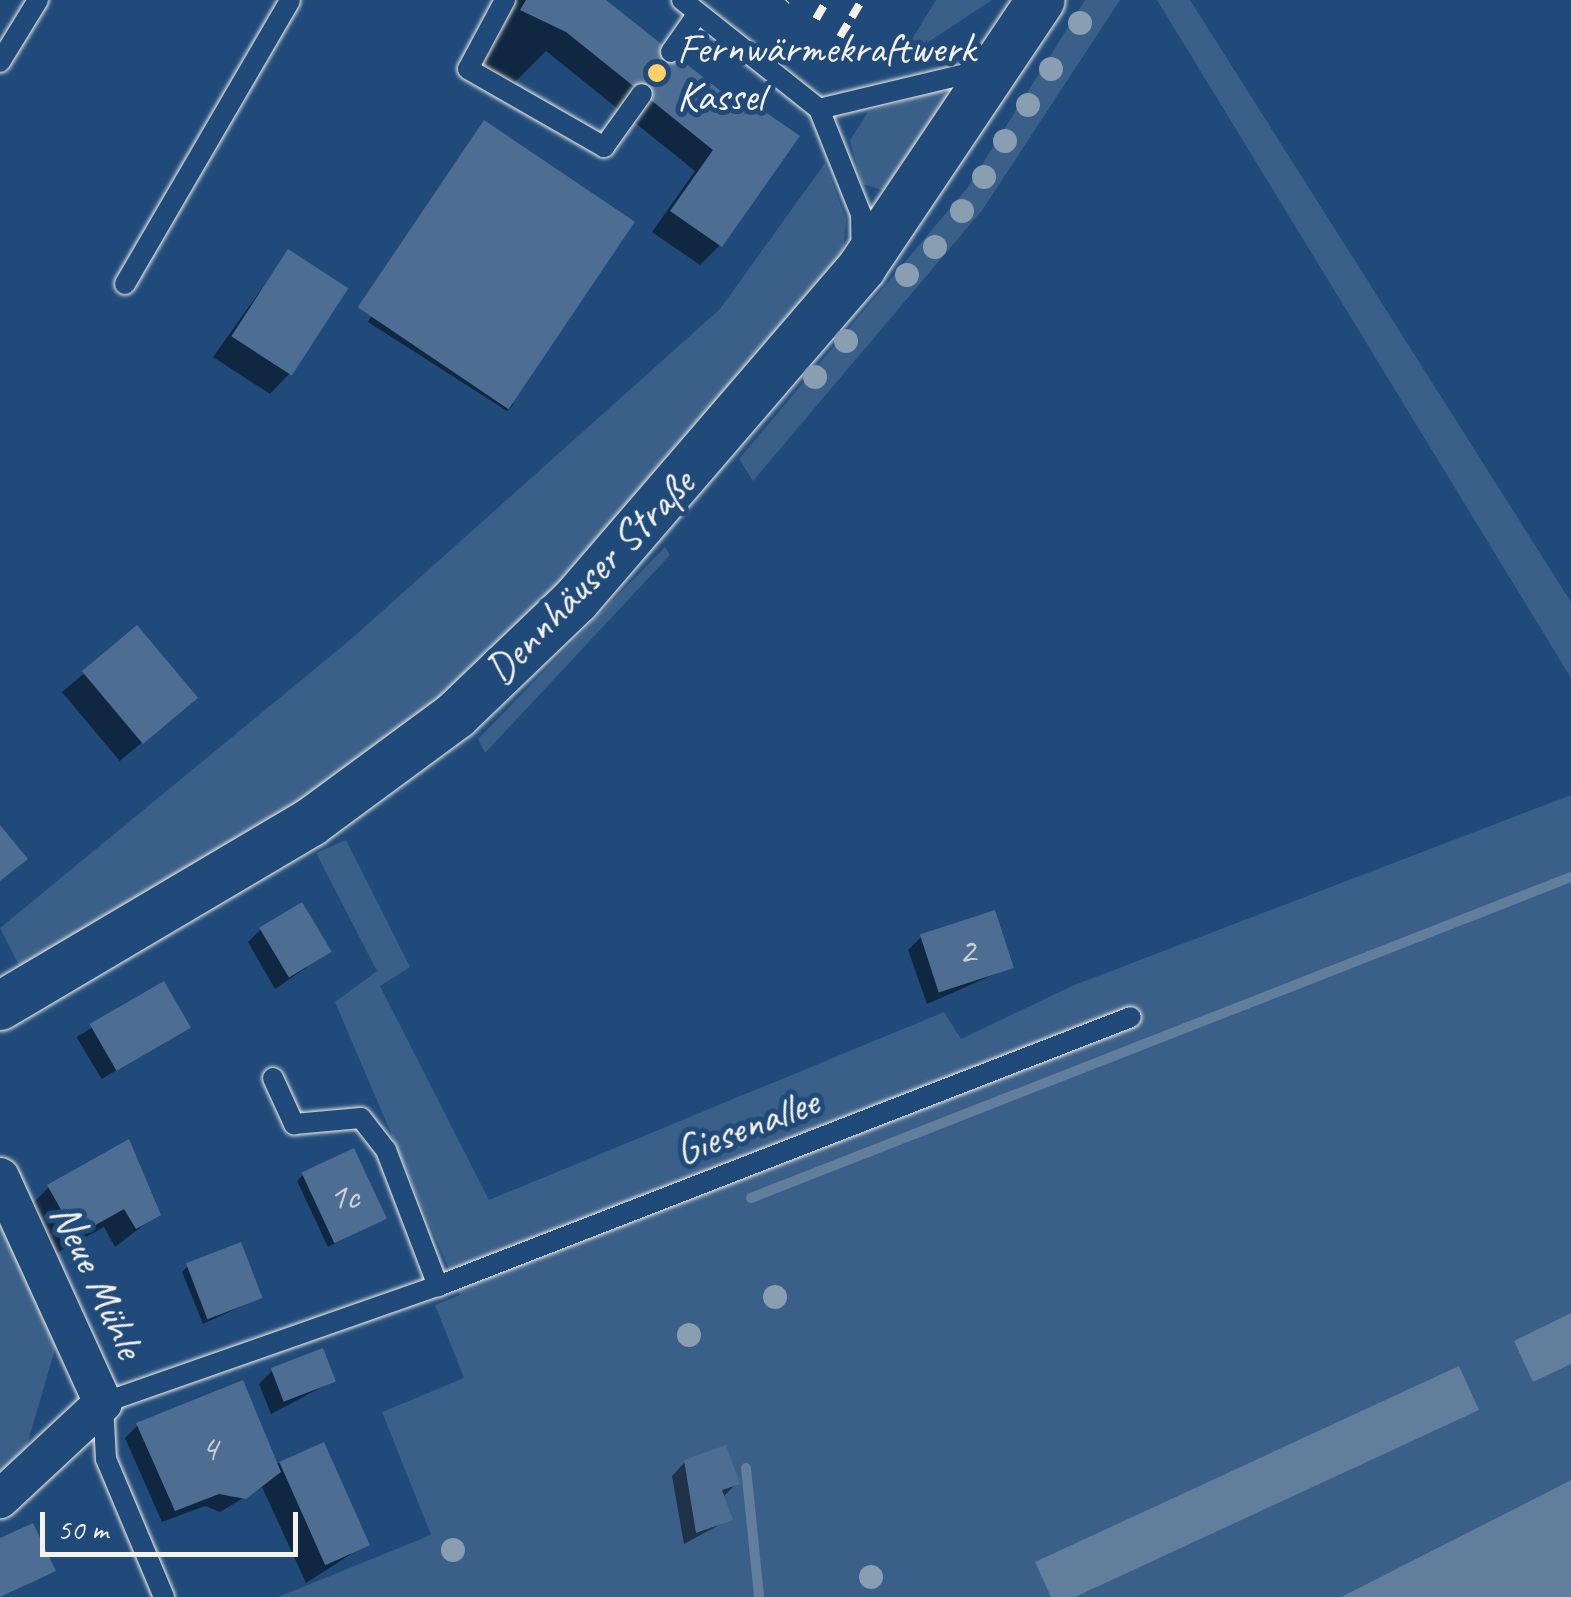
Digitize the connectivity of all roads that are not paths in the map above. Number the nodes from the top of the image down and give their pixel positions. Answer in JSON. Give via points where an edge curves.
{"nodes":[{"id":1,"x":38,"y":0,"type":"edge"},
{"id":2,"x":290,"y":0,"type":"edge"},
{"id":3,"x":505,"y":0,"type":"edge"},
{"id":4,"x":1042,"y":0,"type":"edge"},
{"id":5,"x":689,"y":8,"type":"edge"},
{"id":6,"x":670,"y":52,"type":"dead end"},
{"id":7,"x":0,"y":62,"type":"edge"},
{"id":8,"x":1001,"y":66,"type":"junction"},
{"id":9,"x":642,"y":94,"type":"dead end"},
{"id":10,"x":819,"y":109,"type":"junction"},
{"id":11,"x":862,"y":267,"type":"junction"},
{"id":12,"x":125,"y":284,"type":"dead end"},
{"id":13,"x":5,"y":996,"type":"edge"},
{"id":14,"x":1131,"y":1017,"type":"dead end"},
{"id":15,"x":272,"y":1078,"type":"dead end"},
{"id":16,"x":0,"y":1177,"type":"edge"},
{"id":17,"x":438,"y":1286,"type":"junction"},
{"id":18,"x":104,"y":1403,"type":"junction"},
{"id":19,"x":0,"y":1499,"type":"edge"},
{"id":20,"x":164,"y":1597,"type":"edge"}],
"edges":[{"from":1,"to":7,"type":"lane"},
{"from":2,"to":12,"type":"lane"},
{"from":3,"to":9,"type":"lane","via":[[468,68],[604,147]]},
{"from":4,"to":8,"type":"street","name":"Dennhäuser Straße"},
{"from":5,"to":6,"type":"lane"},
{"from":5,"to":10,"type":"lane"},
{"from":8,"to":10,"type":"lane"},
{"from":8,"to":11,"type":"street","name":"Dennhäuser Straße"},
{"from":10,"to":11,"type":"lane","via":[[862,214]]},
{"from":11,"to":13,"type":"street","name":"Dennhäuser Straße","via":[[647,525],[456,716],[187,903]]},
{"from":14,"to":17,"type":"lane","name":"Giesenallee"},
{"from":15,"to":17,"type":"lane","via":[[294,1124],[361,1118],[386,1150]]},
{"from":16,"to":18,"type":"street","name":"Neue Mühle"},
{"from":17,"to":18,"type":"lane","name":"Giesenallee"},
{"from":18,"to":19,"type":"street","name":"Neue Mühle"},
{"from":18,"to":20,"type":"lane","via":[[106,1459]]}]}
